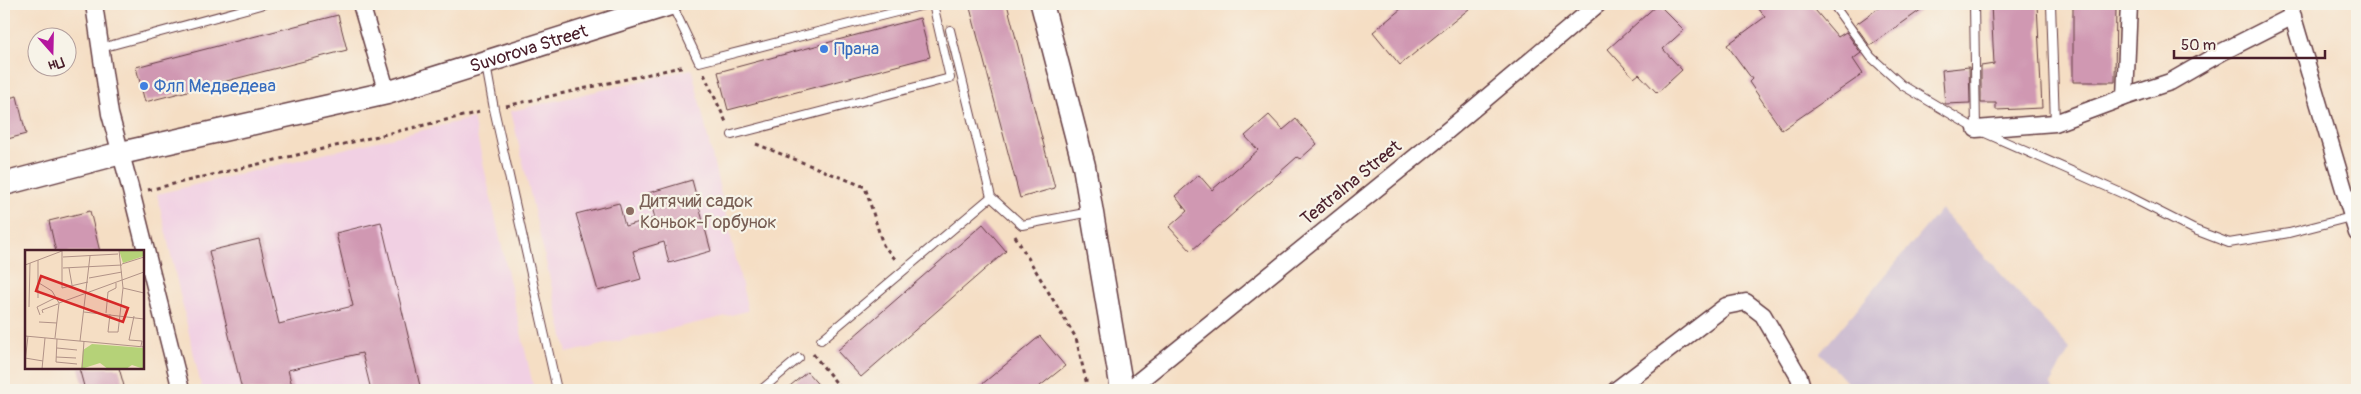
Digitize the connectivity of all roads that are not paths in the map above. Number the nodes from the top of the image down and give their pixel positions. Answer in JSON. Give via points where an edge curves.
{"nodes":[{"id":1,"x":94,"y":4,"type":"edge"},
{"id":2,"x":264,"y":4,"type":"edge"},
{"id":3,"x":361,"y":4,"type":"edge"},
{"id":4,"x":671,"y":4,"type":"edge"},
{"id":5,"x":928,"y":4,"type":"edge"},
{"id":6,"x":933,"y":4,"type":"edge"},
{"id":7,"x":1042,"y":4,"type":"edge"},
{"id":8,"x":1598,"y":4,"type":"edge"},
{"id":9,"x":1833,"y":4,"type":"edge"},
{"id":10,"x":1974,"y":4,"type":"edge"},
{"id":11,"x":2051,"y":4,"type":"edge"},
{"id":12,"x":2129,"y":4,"type":"edge"},
{"id":13,"x":2291,"y":10,"type":"edge"},
{"id":14,"x":950,"y":30,"type":"dead end"},
{"id":15,"x":101,"y":48,"type":"junction"},
{"id":16,"x":486,"y":61,"type":"junction"},
{"id":17,"x":387,"y":93,"type":"junction"},
{"id":18,"x":2125,"y":97,"type":"junction"},
{"id":19,"x":2055,"y":123,"type":"junction"},
{"id":20,"x":1976,"y":129,"type":"junction"},
{"id":21,"x":732,"y":135,"type":"road end"},
{"id":22,"x":121,"y":153,"type":"junction"},
{"id":23,"x":4,"y":184,"type":"edge"},
{"id":24,"x":991,"y":197,"type":"junction"},
{"id":25,"x":1092,"y":212,"type":"junction"},
{"id":26,"x":2351,"y":217,"type":"junction"},
{"id":27,"x":2357,"y":233,"type":"edge"},
{"id":28,"x":821,"y":340,"type":"dead end"},
{"id":29,"x":798,"y":358,"type":"dead end"},
{"id":30,"x":181,"y":390,"type":"edge"},
{"id":31,"x":557,"y":390,"type":"edge"},
{"id":32,"x":761,"y":390,"type":"edge"},
{"id":33,"x":1122,"y":390,"type":"edge"},
{"id":34,"x":1128,"y":390,"type":"edge"},
{"id":35,"x":1616,"y":390,"type":"edge"},
{"id":36,"x":1803,"y":390,"type":"edge"}],
"edges":[{"from":1,"to":15,"type":"street"},
{"from":2,"to":15,"type":"lane"},
{"from":3,"to":17,"type":"street"},
{"from":4,"to":5,"type":"lane","via":[[699,62]]},
{"from":4,"to":16,"type":"street","name":"Suvorova Street"},
{"from":6,"to":21,"type":"lane","via":[[950,78]]},
{"from":7,"to":25,"type":"street","via":[[1084,166]]},
{"from":8,"to":34,"type":"street","name":"Teatralna Street","via":[[1434,142]]},
{"from":9,"to":20,"type":"lane","via":[[1871,57],[1902,85]]},
{"from":10,"to":20,"type":"lane"},
{"from":11,"to":19,"type":"lane"},
{"from":12,"to":18,"type":"street"},
{"from":13,"to":18,"type":"street","via":[[2170,82]]},
{"from":13,"to":26,"type":"street"},
{"from":14,"to":24,"type":"lane"},
{"from":15,"to":22,"type":"street","via":[[110,114]]},
{"from":16,"to":17,"type":"street","name":"Suvorova Street"},
{"from":16,"to":31,"type":"lane"},
{"from":17,"to":22,"type":"street","name":"Suvorova Street"},
{"from":18,"to":19,"type":"street"},
{"from":19,"to":20,"type":"street"},
{"from":20,"to":26,"type":"lane","via":[[2229,244]]},
{"from":22,"to":23,"type":"street","name":"Suvorova Street"},
{"from":22,"to":30,"type":"street"},
{"from":24,"to":25,"type":"lane","via":[[1022,225]]},
{"from":24,"to":28,"type":"lane"},
{"from":25,"to":33,"type":"street"},
{"from":26,"to":27,"type":"street"},
{"from":29,"to":32,"type":"lane"},
{"from":35,"to":36,"type":"street","via":[[1726,306],[1746,302],[1763,315],[1799,377]]}]}
